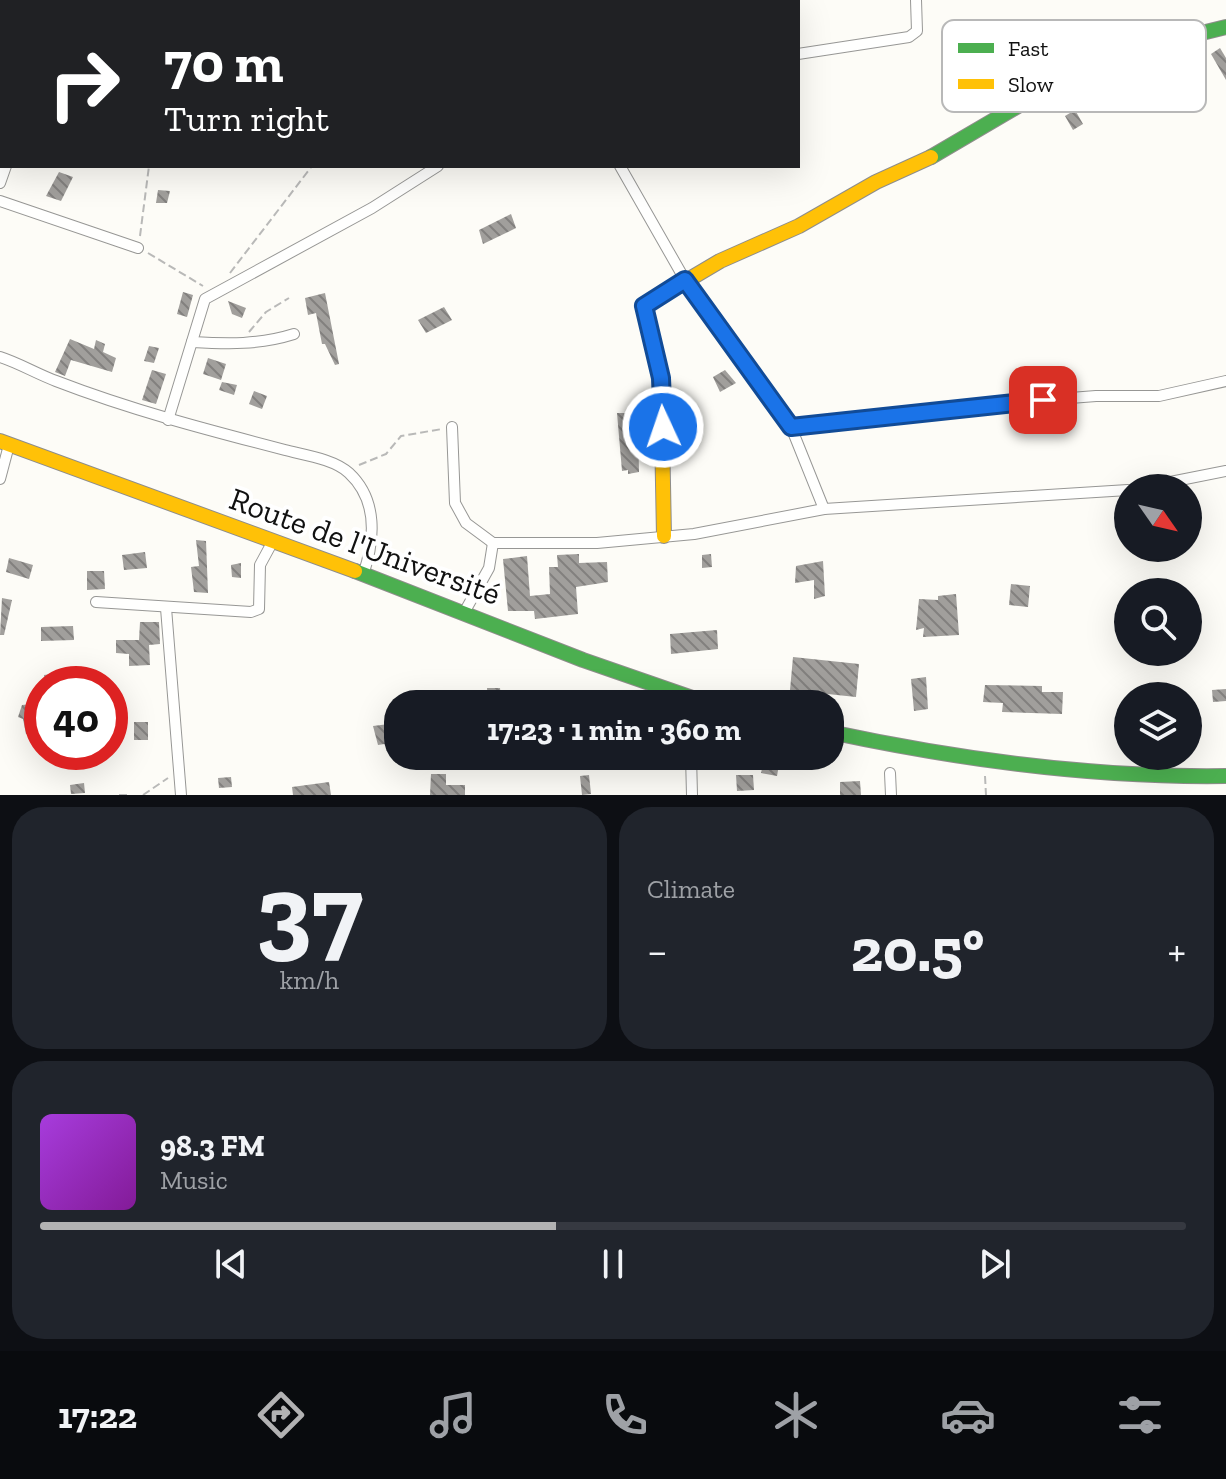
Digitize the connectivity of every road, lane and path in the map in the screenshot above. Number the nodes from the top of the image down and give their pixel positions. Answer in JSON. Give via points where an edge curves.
{"nodes":[{"id":1,"x":916,"y":0,"type":"edge"},
{"id":2,"x":1226,"y":27,"type":"edge"},
{"id":3,"x":1206,"y":32,"type":"edge"},
{"id":4,"x":800,"y":54,"type":"edge"},
{"id":5,"x":1008,"y":112,"type":"edge"},
{"id":6,"x":149,"y":168,"type":"edge"},
{"id":7,"x":310,"y":168,"type":"edge"},
{"id":8,"x":435,"y":168,"type":"edge"},
{"id":9,"x":621,"y":168,"type":"edge"},
{"id":10,"x":0,"y":201,"type":"edge"},
{"id":11,"x":138,"y":248,"type":"junction"},
{"id":12,"x":685,"y":280,"type":"junction"},
{"id":13,"x":217,"y":290,"type":"junction"},
{"id":14,"x":289,"y":298,"type":"dead end"},
{"id":15,"x":205,"y":299,"type":"junction"},
{"id":16,"x":294,"y":334,"type":"dead end"},
{"id":17,"x":192,"y":342,"type":"junction"},
{"id":18,"x":238,"y":345,"type":"junction"},
{"id":19,"x":0,"y":357,"type":"edge"},
{"id":20,"x":1226,"y":381,"type":"edge"},
{"id":21,"x":168,"y":420,"type":"junction"},
{"id":22,"x":452,"y":427,"type":"joint"},
{"id":23,"x":791,"y":427,"type":"junction"},
{"id":24,"x":4,"y":443,"type":"edge"},
{"id":25,"x":347,"y":471,"type":"junction"},
{"id":26,"x":1226,"y":471,"type":"edge"},
{"id":27,"x":1202,"y":476,"type":"edge"},
{"id":28,"x":0,"y":479,"type":"edge"},
{"id":29,"x":1114,"y":491,"type":"edge"},
{"id":30,"x":824,"y":509,"type":"junction"},
{"id":31,"x":664,"y":536,"type":"junction"},
{"id":32,"x":273,"y":541,"type":"junction"},
{"id":33,"x":493,"y":543,"type":"junction"},
{"id":34,"x":363,"y":575,"type":"junction"},
{"id":35,"x":96,"y":602,"type":"dead end"},
{"id":36,"x":166,"y":608,"type":"junction"},
{"id":37,"x":465,"y":611,"type":"junction"},
{"id":38,"x":661,"y":690,"type":"edge"},
{"id":39,"x":844,"y":734,"type":"edge"},
{"id":40,"x":984,"y":759,"type":"junction"},
{"id":41,"x":691,"y":770,"type":"edge"},
{"id":42,"x":179,"y":772,"type":"junction"},
{"id":43,"x":890,"y":773,"type":"dead end"},
{"id":44,"x":1226,"y":776,"type":"edge"},
{"id":45,"x":119,"y":795,"type":"edge"},
{"id":46,"x":130,"y":795,"type":"edge"},
{"id":47,"x":143,"y":795,"type":"edge"},
{"id":48,"x":181,"y":795,"type":"edge"},
{"id":49,"x":692,"y":795,"type":"edge"},
{"id":50,"x":891,"y":795,"type":"edge"},
{"id":51,"x":986,"y":795,"type":"edge"}],
"edges":[{"from":1,"to":4,"type":"street","via":[[919,22],[909,37]]},
{"from":2,"to":3,"type":"street"},
{"from":5,"to":12,"type":"street","via":[[940,153]]},
{"from":6,"to":11,"type":"path"},
{"from":7,"to":13,"type":"path"},
{"from":8,"to":13,"type":"street","via":[[372,208]]},
{"from":9,"to":12,"type":"street"},
{"from":10,"to":11,"type":"street"},
{"from":11,"to":15,"type":"path","via":[[202,283]]},
{"from":12,"to":23,"type":"street"},
{"from":12,"to":31,"type":"street","via":[[644,306],[661,378]]},
{"from":13,"to":15,"type":"street"},
{"from":14,"to":18,"type":"path","via":[[266,312]]},
{"from":15,"to":17,"type":"street"},
{"from":16,"to":18,"type":"street"},
{"from":17,"to":18,"type":"street"},
{"from":17,"to":21,"type":"street"},
{"from":19,"to":21,"type":"street"},
{"from":20,"to":23,"type":"street","via":[[1159,396],[931,409]]},
{"from":21,"to":25,"type":"street"},
{"from":22,"to":25,"type":"path","via":[[401,436],[386,454]]},
{"from":22,"to":33,"type":"street","via":[[455,503],[466,523]]},
{"from":23,"to":30,"type":"street"},
{"from":24,"to":28,"type":"street"},
{"from":24,"to":32,"type":"street","name":"Route de l'Université"},
{"from":25,"to":34,"type":"street","via":[[365,493],[371,514],[372,547]]},
{"from":26,"to":27,"type":"street"},
{"from":29,"to":30,"type":"street"},
{"from":30,"to":31,"type":"street"},
{"from":31,"to":33,"type":"street","via":[[597,543]]},
{"from":32,"to":34,"type":"street","name":"Route de l'Université"},
{"from":32,"to":36,"type":"street","via":[[260,565],[259,609]]},
{"from":33,"to":37,"type":"street","via":[[489,568]]},
{"from":34,"to":37,"type":"street","name":"Route de l'Université"},
{"from":35,"to":36,"type":"street"},
{"from":36,"to":42,"type":"street"},
{"from":37,"to":38,"type":"street","name":"Route de l'Université"},
{"from":39,"to":40,"type":"street"},
{"from":40,"to":44,"type":"street","via":[[1071,770]]},
{"from":40,"to":51,"type":"path"},
{"from":41,"to":49,"type":"street"},
{"from":42,"to":47,"type":"path"},
{"from":42,"to":48,"type":"street"},
{"from":43,"to":50,"type":"street"},
{"from":45,"to":46,"type":"path"}]}
